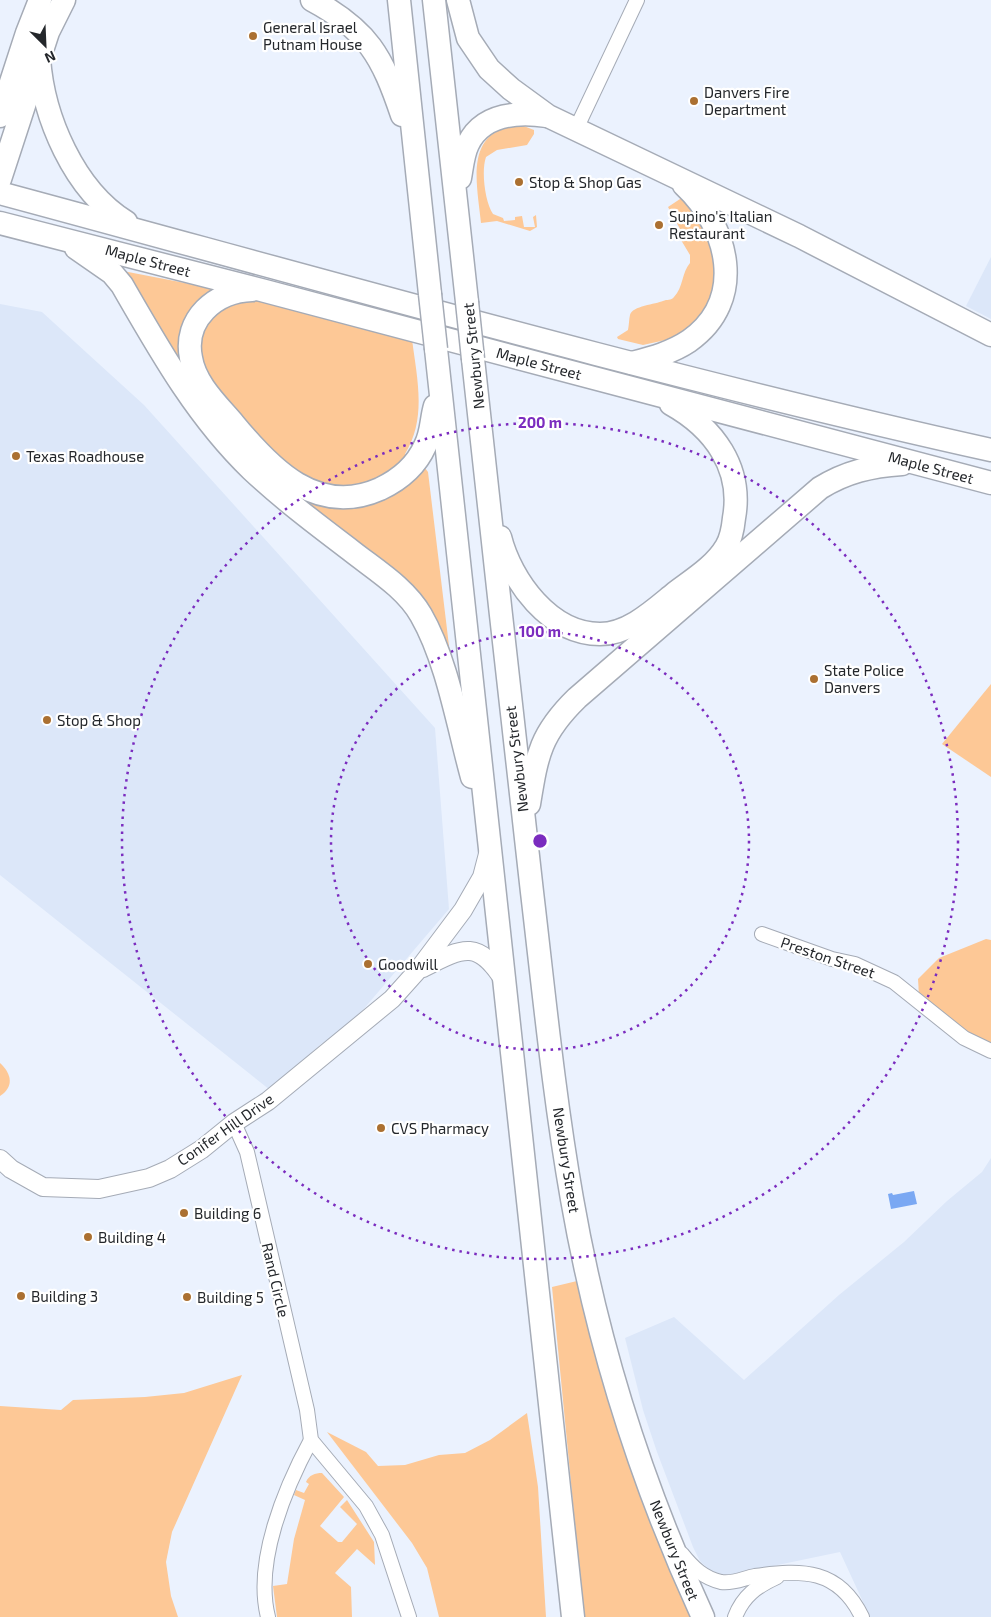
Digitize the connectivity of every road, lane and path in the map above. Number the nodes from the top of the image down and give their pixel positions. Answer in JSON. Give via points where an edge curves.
{"nodes":[{"id":1,"x":40,"y":0,"type":"edge"},
{"id":2,"x":64,"y":0,"type":"edge"},
{"id":3,"x":312,"y":0,"type":"edge"},
{"id":4,"x":398,"y":0,"type":"edge"},
{"id":5,"x":434,"y":0,"type":"edge"},
{"id":6,"x":458,"y":0,"type":"edge"},
{"id":7,"x":637,"y":0,"type":"edge"},
{"id":8,"x":40,"y":58,"type":"junction"},
{"id":9,"x":2,"y":106,"type":"edge"},
{"id":10,"x":548,"y":116,"type":"junction"},
{"id":11,"x":576,"y":129,"type":"junction"},
{"id":12,"x":415,"y":153,"type":"junction"},
{"id":13,"x":669,"y":173,"type":"junction"},
{"id":14,"x":0,"y":179,"type":"edge"},
{"id":15,"x":0,"y":193,"type":"edge"},
{"id":16,"x":457,"y":212,"type":"junction"},
{"id":17,"x":0,"y":223,"type":"edge"},
{"id":18,"x":144,"y":232,"type":"junction"},
{"id":19,"x":43,"y":233,"type":"junction"},
{"id":20,"x":265,"y":291,"type":"junction"},
{"id":21,"x":991,"y":335,"type":"edge"},
{"id":22,"x":631,"y":364,"type":"junction"},
{"id":23,"x":440,"y":385,"type":"junction"},
{"id":24,"x":631,"y":387,"type":"junction"},
{"id":25,"x":991,"y":450,"type":"edge"},
{"id":26,"x":925,"y":465,"type":"junction"},
{"id":27,"x":991,"y":484,"type":"edge"},
{"id":28,"x":488,"y":489,"type":"junction"},
{"id":29,"x":525,"y":833,"type":"junction"},
{"id":30,"x":490,"y":842,"type":"junction"},
{"id":31,"x":762,"y":934,"type":"dead end"},
{"id":32,"x":418,"y":970,"type":"junction"},
{"id":33,"x":506,"y":984,"type":"junction"},
{"id":34,"x":991,"y":1051,"type":"edge"},
{"id":35,"x":234,"y":1123,"type":"junction"},
{"id":36,"x":0,"y":1159,"type":"edge"},
{"id":37,"x":311,"y":1440,"type":"junction"},
{"id":38,"x":668,"y":1536,"type":"junction"},
{"id":39,"x":784,"y":1573,"type":"junction"},
{"id":40,"x":268,"y":1617,"type":"edge"},
{"id":41,"x":409,"y":1617,"type":"edge"},
{"id":42,"x":573,"y":1617,"type":"edge"},
{"id":43,"x":703,"y":1617,"type":"edge"},
{"id":44,"x":735,"y":1617,"type":"edge"},
{"id":45,"x":862,"y":1617,"type":"edge"}],
"edges":[{"from":1,"to":9,"type":"main road"},
{"from":2,"to":8,"type":"main road","via":[[48,32]]},
{"from":3,"to":12,"type":"main road","via":[[354,27],[379,57]]},
{"from":4,"to":12,"type":"main road"},
{"from":5,"to":16,"type":"main road","name":"Newbury Street"},
{"from":6,"to":10,"type":"main road","via":[[468,38],[489,69]]},
{"from":7,"to":11,"type":"street"},
{"from":8,"to":14,"type":"main road"},
{"from":8,"to":18,"type":"main road","via":[[41,81],[49,113],[79,176],[108,209]]},
{"from":10,"to":11,"type":"main road"},
{"from":10,"to":16,"type":"main road","via":[[512,114],[498,118],[476,134],[468,144],[463,162]]},
{"from":11,"to":13,"type":"main road"},
{"from":12,"to":23,"type":"main road","bridge":true},
{"from":13,"to":21,"type":"main road","via":[[876,274]]},
{"from":13,"to":22,"type":"main road","via":[[702,204],[718,233],[725,262],[723,290],[713,316],[696,336],[670,352]]},
{"from":15,"to":18,"type":"main road","name":"Maple Street"},
{"from":16,"to":28,"type":"main road","name":"Newbury Street","bridge":true},
{"from":17,"to":19,"type":"main road","name":"Maple Street"},
{"from":18,"to":22,"type":"main road","name":"Maple Street"},
{"from":19,"to":20,"type":"main road","name":"Maple Street"},
{"from":19,"to":30,"type":"main road","via":[[85,253],[112,273],[175,376],[226,442],[293,507],[410,600],[424,622],[441,663]]},
{"from":20,"to":23,"type":"main road","via":[[231,293],[207,307],[193,329],[190,357],[199,380],[220,408],[293,483],[315,493],[342,497],[365,494],[391,483],[414,463],[426,445]]},
{"from":20,"to":24,"type":"main road","name":"Maple Street"},
{"from":22,"to":25,"type":"main road","name":"Maple Street","via":[[821,412]]},
{"from":23,"to":30,"type":"main road"},
{"from":24,"to":26,"type":"main road","name":"Maple Street"},
{"from":24,"to":28,"type":"main road","via":[[687,414],[713,437],[727,458],[735,480],[737,503],[733,530],[726,548],[710,565],[645,617],[622,629],[601,634],[582,632],[536,604],[503,551]]},
{"from":26,"to":27,"type":"main road","name":"Maple Street"},
{"from":26,"to":29,"type":"main road","via":[[867,468],[850,472],[820,488],[577,698],[547,732],[539,751]]},
{"from":28,"to":29,"type":"main road","name":"Newbury Street"},
{"from":29,"to":38,"type":"main road","name":"Newbury Street","via":[[548,1026],[577,1225],[614,1375],[652,1497]]},
{"from":30,"to":32,"type":"street","name":"Conifer Hill Drive","via":[[487,861],[474,894]]},
{"from":30,"to":33,"type":"main road"},
{"from":31,"to":34,"type":"street","name":"Preston Street","via":[[832,960],[855,964],[894,982],[964,1038]]},
{"from":32,"to":33,"type":"street","name":"Conifer Hill Drive","via":[[445,956],[476,951],[486,956]]},
{"from":32,"to":35,"type":"street","name":"Conifer Hill Drive","via":[[362,1025],[268,1101]]},
{"from":33,"to":42,"type":"main road"},
{"from":35,"to":36,"type":"street","name":"Conifer Hill Drive","via":[[170,1169],[149,1178],[99,1190],[43,1188]]},
{"from":35,"to":37,"type":"street","name":"Rand Circle","via":[[247,1152],[307,1410]]},
{"from":37,"to":40,"type":"street","via":[[282,1504],[271,1546],[264,1586]]},
{"from":37,"to":41,"type":"street","via":[[366,1506],[390,1557]]},
{"from":38,"to":39,"type":"street","via":[[695,1570],[712,1579],[724,1582]]},
{"from":38,"to":43,"type":"main road","name":"Newbury Street"},
{"from":39,"to":44,"type":"street","via":[[744,1598]]},
{"from":39,"to":45,"type":"street","via":[[812,1573],[830,1579],[852,1598]]}]}
